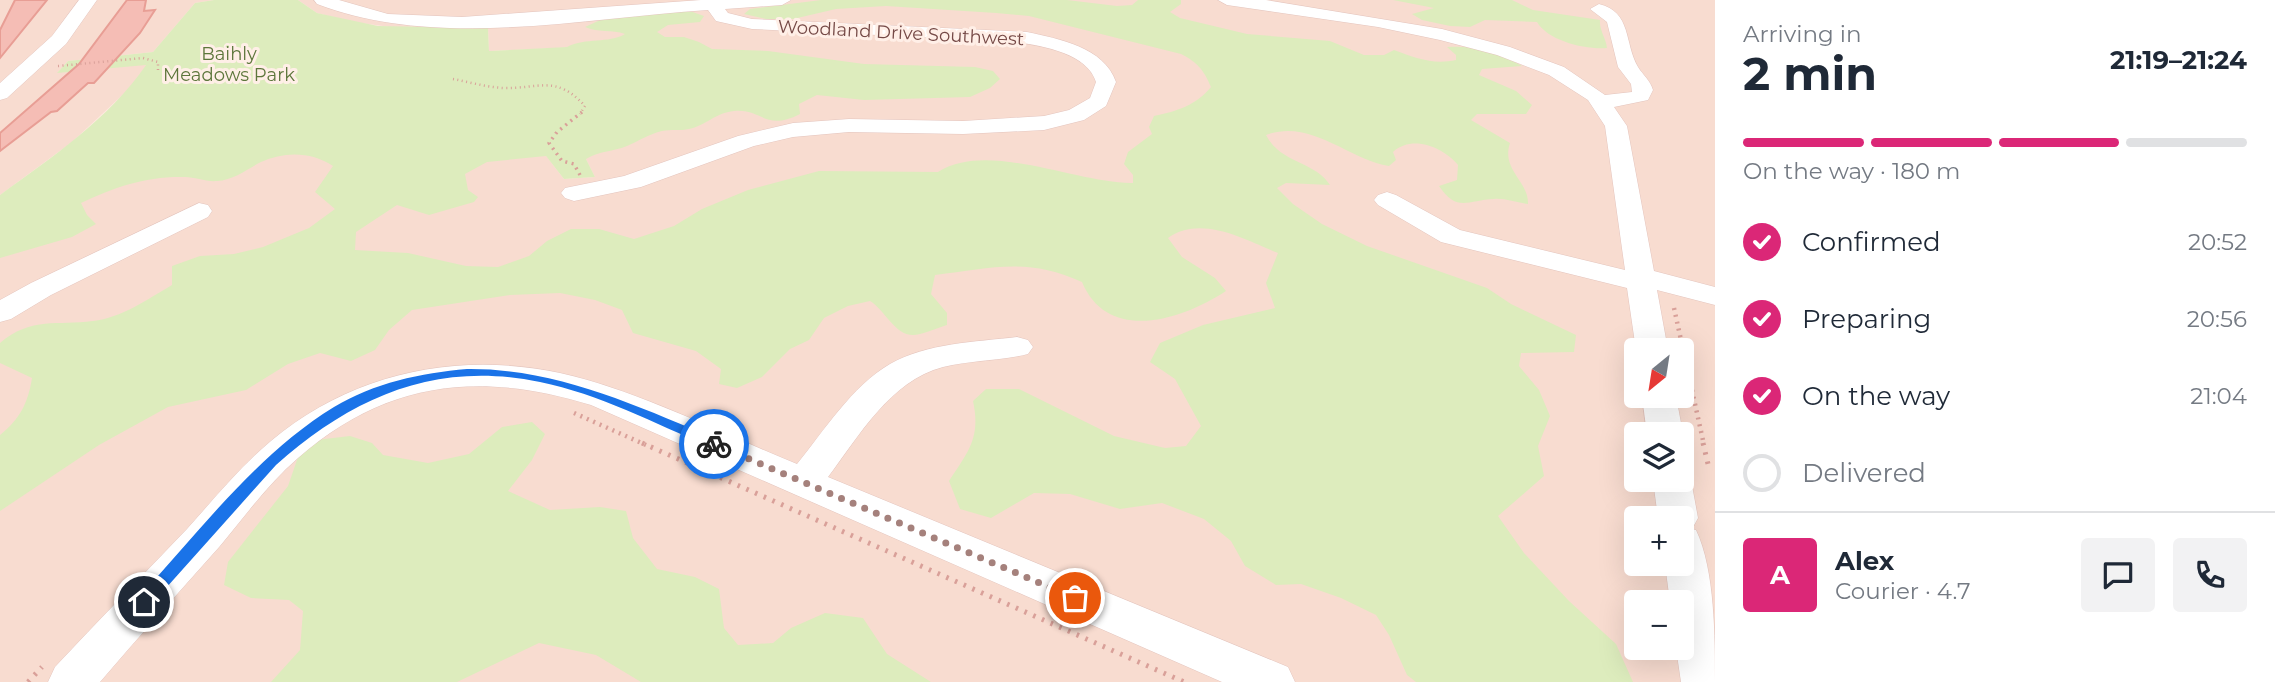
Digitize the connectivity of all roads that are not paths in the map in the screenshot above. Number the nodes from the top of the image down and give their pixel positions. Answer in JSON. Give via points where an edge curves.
{"nodes":[{"id":1,"x":88,"y":0,"type":"edge"},
{"id":2,"x":323,"y":0,"type":"edge"},
{"id":3,"x":782,"y":0,"type":"edge"},
{"id":4,"x":1227,"y":0,"type":"edge"},
{"id":5,"x":713,"y":5,"type":"junction"},
{"id":6,"x":611,"y":6,"type":"edge"},
{"id":7,"x":1600,"y":9,"type":"dead end"},
{"id":8,"x":0,"y":94,"type":"edge"},
{"id":9,"x":1599,"y":101,"type":"junction"},
{"id":10,"x":574,"y":193,"type":"road end"},
{"id":11,"x":1387,"y":200,"type":"dead end"},
{"id":12,"x":199,"y":211,"type":"dead end"},
{"id":13,"x":1641,"y":282,"type":"junction"},
{"id":14,"x":1715,"y":296,"type":"edge"},
{"id":15,"x":1715,"y":305,"type":"edge"},
{"id":16,"x":0,"y":313,"type":"edge"},
{"id":17,"x":1650,"y":338,"type":"edge"},
{"id":18,"x":1017,"y":347,"type":"dead end"},
{"id":19,"x":804,"y":482,"type":"junction"},
{"id":20,"x":1687,"y":576,"type":"edge"},
{"id":21,"x":71,"y":682,"type":"edge"},
{"id":22,"x":1272,"y":682,"type":"edge"},
{"id":23,"x":1704,"y":682,"type":"edge"}],
"edges":[{"from":1,"to":8,"type":"street","via":[[59,40]]},
{"from":2,"to":6,"type":"street","via":[[367,14],[430,21],[487,21]]},
{"from":3,"to":5,"type":"street"},
{"from":4,"to":9,"type":"street","via":[[1465,39],[1552,69]]},
{"from":5,"to":6,"type":"street"},
{"from":5,"to":10,"type":"street","name":"Woodland Drive Southwest","via":[[722,17],[752,24],[992,34],[1045,42],[1094,64],[1103,72],[1106,89],[1088,109],[1054,123],[840,126],[782,132],[732,145],[630,183]]},
{"from":7,"to":9,"type":"street","via":[[1615,20],[1628,67],[1643,90],[1633,99]]},
{"from":9,"to":13,"type":"street","via":[[1614,117]]},
{"from":11,"to":13,"type":"street","via":[[1451,236]]},
{"from":12,"to":16,"type":"street"},
{"from":13,"to":14,"type":"street"},
{"from":13,"to":15,"type":"street"},
{"from":13,"to":17,"type":"street"},
{"from":18,"to":19,"type":"street","via":[[947,357],[899,373]]},
{"from":19,"to":21,"type":"street","via":[[581,389],[540,378],[494,373],[430,376],[393,385],[340,409],[271,462]]},
{"from":19,"to":22,"type":"street"},
{"from":20,"to":23,"type":"street"}]}
